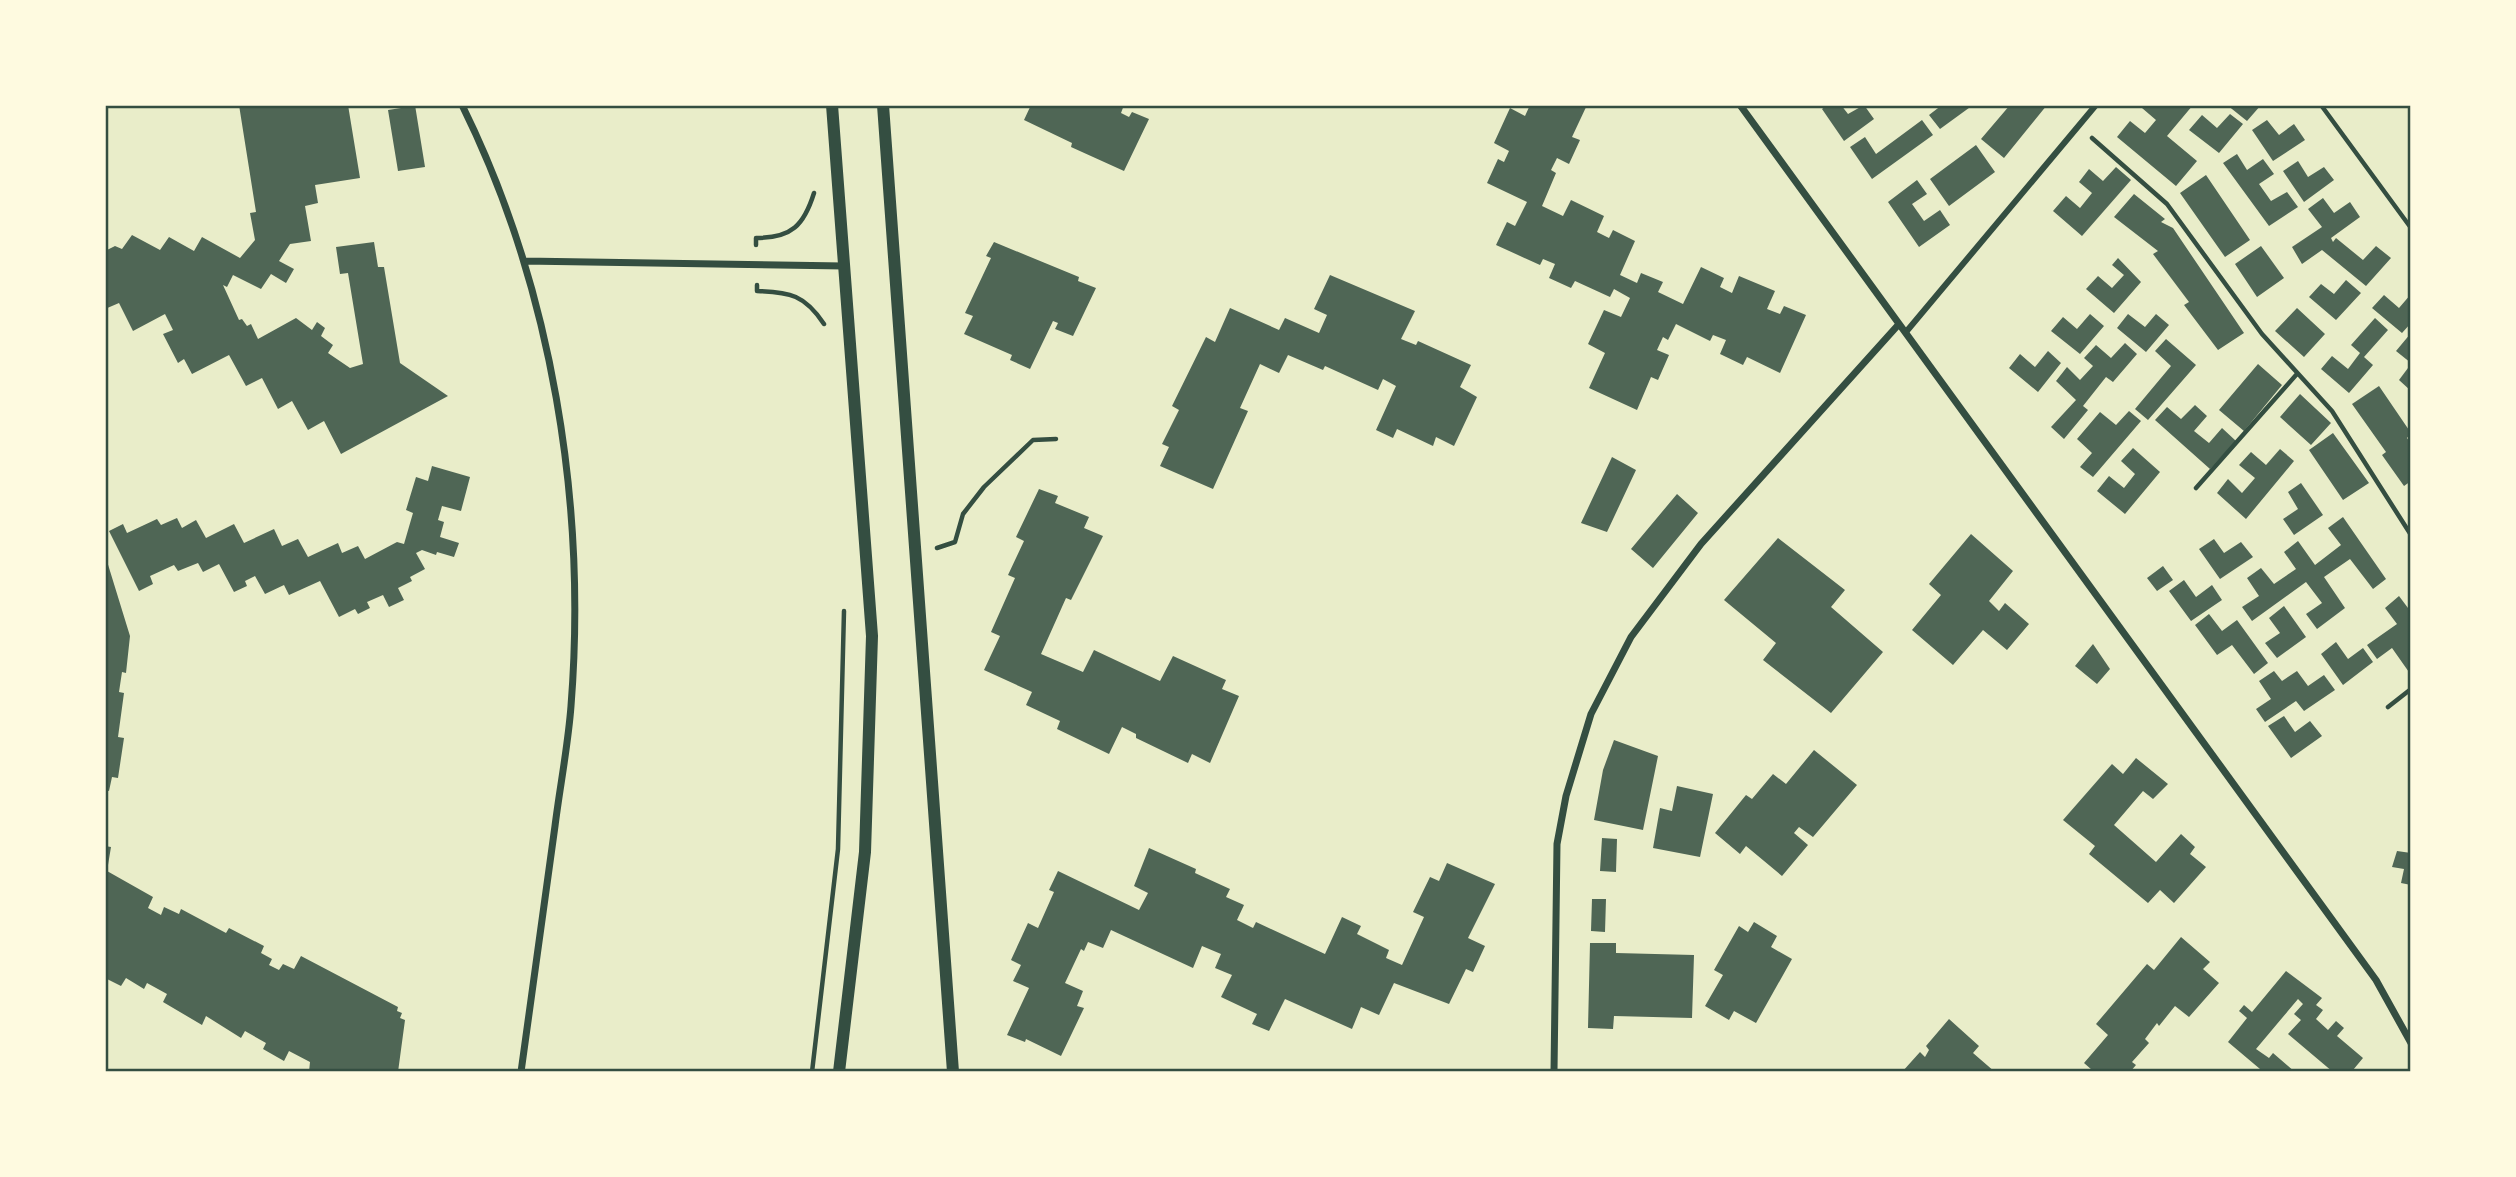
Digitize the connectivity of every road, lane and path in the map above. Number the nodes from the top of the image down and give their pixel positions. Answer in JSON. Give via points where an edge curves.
{"nodes":[{"id":1,"x":462,"y":105,"type":"edge"},
{"id":2,"x":832,"y":105,"type":"edge"},
{"id":3,"x":883,"y":105,"type":"edge"},
{"id":4,"x":1740,"y":105,"type":"edge"},
{"id":5,"x":2096,"y":105,"type":"edge"},
{"id":6,"x":2321,"y":105,"type":"edge"},
{"id":7,"x":2079,"y":125,"type":"junction"},
{"id":8,"x":815,"y":189,"type":"dead end"},
{"id":9,"x":2411,"y":228,"type":"edge"},
{"id":10,"x":524,"y":261,"type":"junction"},
{"id":11,"x":757,"y":265,"type":"junction"},
{"id":12,"x":844,"y":266,"type":"junction"},
{"id":13,"x":1899,"y":324,"type":"junction"},
{"id":14,"x":829,"y":332,"type":"dead end"},
{"id":15,"x":1906,"y":332,"type":"junction"},
{"id":16,"x":2296,"y":375,"type":"junction"},
{"id":17,"x":1056,"y":439,"type":"dead end"},
{"id":18,"x":2196,"y":488,"type":"dead end"},
{"id":19,"x":2411,"y":535,"type":"edge"},
{"id":20,"x":917,"y":555,"type":"junction"},
{"id":21,"x":844,"y":609,"type":"dead end"},
{"id":22,"x":2411,"y":689,"type":"edge"},
{"id":23,"x":2388,"y":707,"type":"dead end"},
{"id":24,"x":2411,"y":1043,"type":"edge"},
{"id":25,"x":521,"y":1072,"type":"edge"},
{"id":26,"x":812,"y":1072,"type":"edge"},
{"id":27,"x":839,"y":1072,"type":"edge"},
{"id":28,"x":953,"y":1072,"type":"edge"},
{"id":29,"x":1554,"y":1072,"type":"edge"}],
"edges":[{"from":1,"to":10,"type":"street"},
{"from":2,"to":12,"type":"street"},
{"from":3,"to":20,"type":"street"},
{"from":4,"to":13,"type":"street"},
{"from":5,"to":7,"type":"street"},
{"from":6,"to":9,"type":"path"},
{"from":7,"to":15,"type":"street"},
{"from":7,"to":16,"type":"path","via":[[2167,204]]},
{"from":8,"to":11,"type":"path","via":[[807,216],[789,234],[756,238]]},
{"from":10,"to":11,"type":"street"},
{"from":10,"to":25,"type":"street","via":[[558,407],[575,561],[571,706]]},
{"from":11,"to":12,"type":"street"},
{"from":11,"to":14,"type":"path","via":[[757,290],[781,292],[811,304]]},
{"from":12,"to":27,"type":"street","via":[[872,636],[865,852]]},
{"from":13,"to":15,"type":"street"},
{"from":13,"to":29,"type":"street","via":[[1701,544],[1631,637],[1591,714],[1557,844]]},
{"from":15,"to":24,"type":"street","via":[[2376,980]]},
{"from":16,"to":18,"type":"path"},
{"from":16,"to":19,"type":"path","via":[[2332,411]]},
{"from":17,"to":20,"type":"path","via":[[1033,440],[984,487],[963,514],[955,542]]},
{"from":20,"to":28,"type":"street"},
{"from":21,"to":26,"type":"path","via":[[838,849]]},
{"from":22,"to":23,"type":"path"}]}
